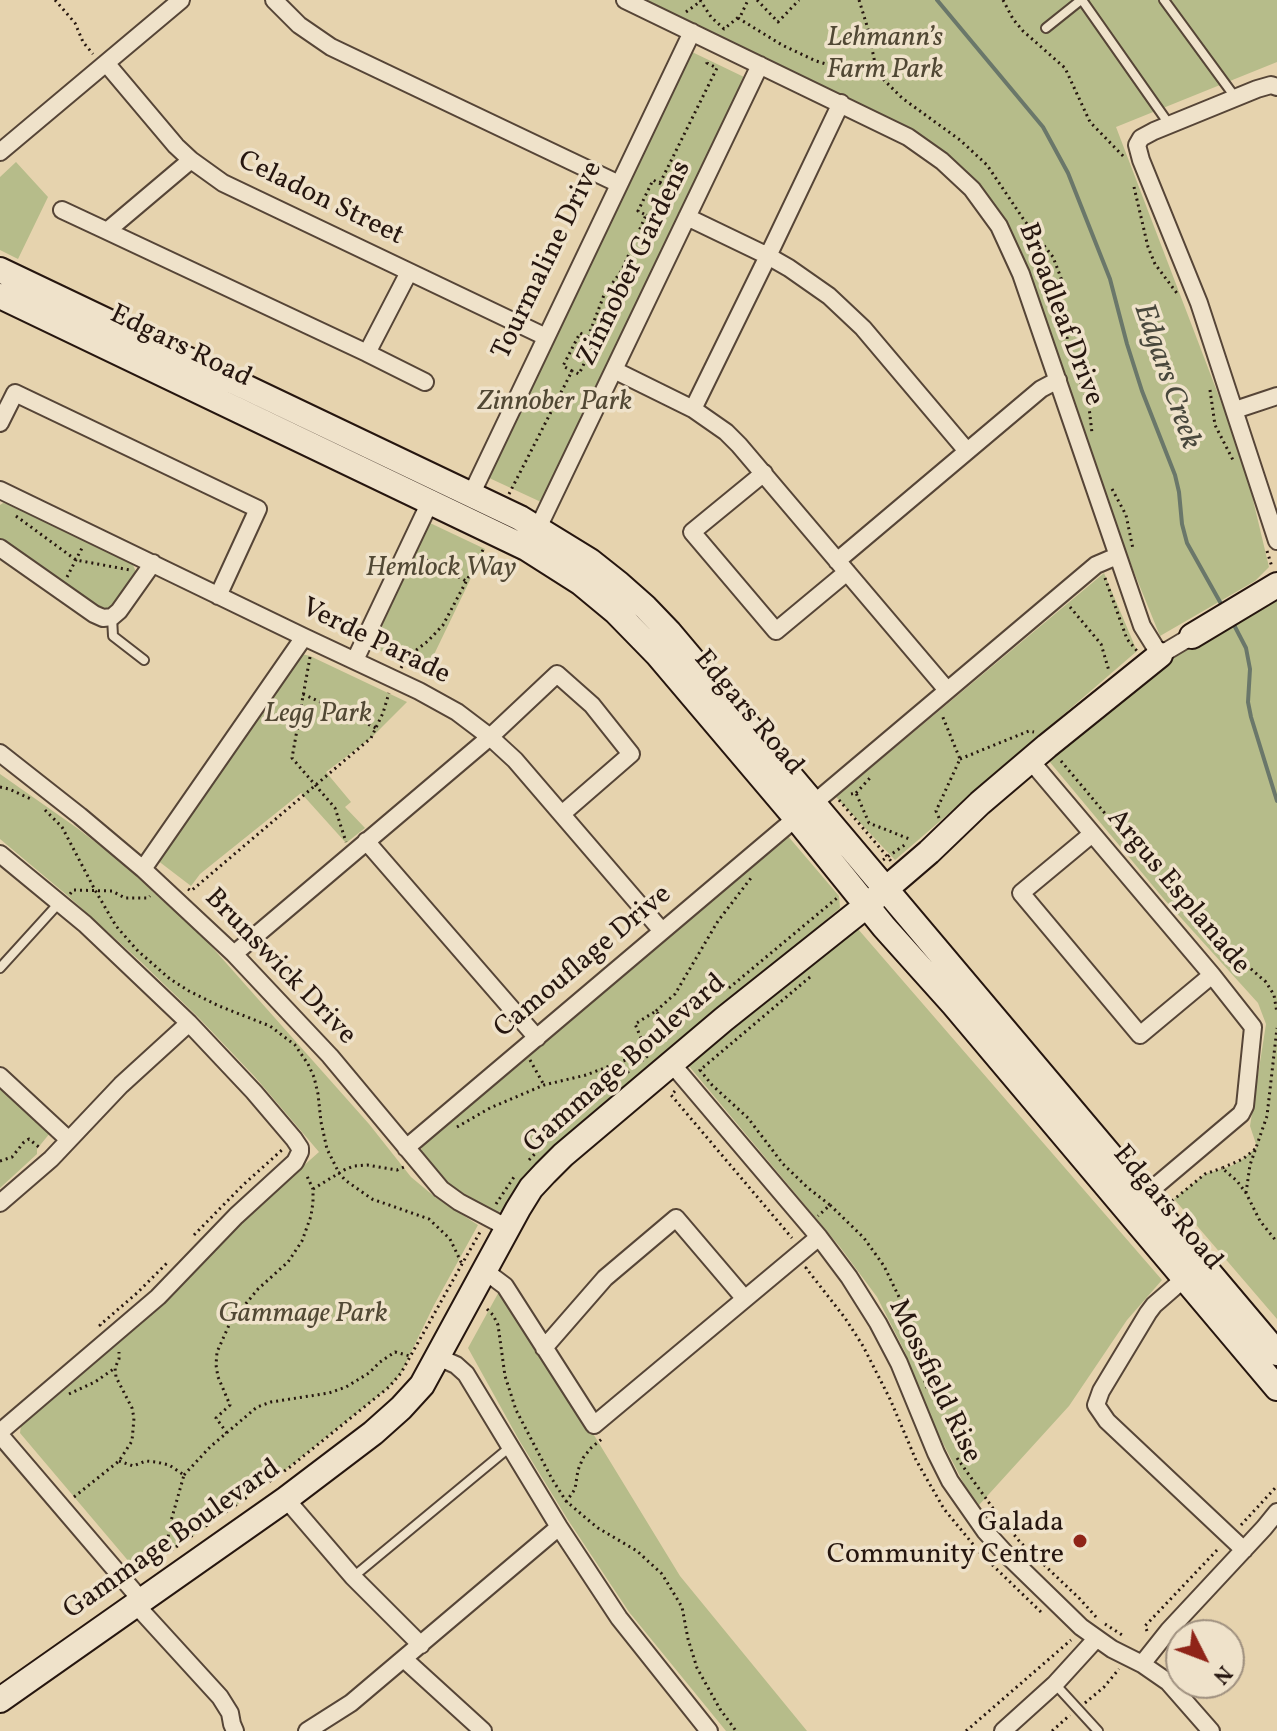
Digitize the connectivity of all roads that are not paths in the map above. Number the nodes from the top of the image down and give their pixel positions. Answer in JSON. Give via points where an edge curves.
{"nodes":[{"id":1,"x":181,"y":0,"type":"edge"},
{"id":2,"x":274,"y":0,"type":"edge"},
{"id":3,"x":1081,"y":0,"type":"edge"},
{"id":4,"x":1164,"y":0,"type":"edge"},
{"id":5,"x":633,"y":2,"type":"edge"},
{"id":6,"x":1046,"y":28,"type":"dead end"},
{"id":7,"x":692,"y":32,"type":"junction"},
{"id":8,"x":99,"y":59,"type":"junction"},
{"id":9,"x":760,"y":65,"type":"junction"},
{"id":10,"x":1277,"y":87,"type":"edge"},
{"id":11,"x":1235,"y":98,"type":"junction"},
{"id":12,"x":841,"y":103,"type":"junction"},
{"id":13,"x":1170,"y":125,"type":"junction"},
{"id":14,"x":0,"y":152,"type":"edge"},
{"id":15,"x":191,"y":160,"type":"junction"},
{"id":16,"x":619,"y":184,"type":"junction"},
{"id":17,"x":62,"y":210,"type":"dead end"},
{"id":18,"x":687,"y":217,"type":"junction"},
{"id":19,"x":107,"y":231,"type":"junction"},
{"id":20,"x":768,"y":256,"type":"junction"},
{"id":21,"x":0,"y":270,"type":"edge"},
{"id":22,"x":409,"y":272,"type":"junction"},
{"id":23,"x":0,"y":296,"type":"edge"},
{"id":24,"x":546,"y":337,"type":"junction"},
{"id":25,"x":367,"y":353,"type":"junction"},
{"id":26,"x":614,"y":370,"type":"junction"},
{"id":27,"x":1058,"y":380,"type":"junction"},
{"id":28,"x":425,"y":382,"type":"dead end"},
{"id":29,"x":1277,"y":396,"type":"edge"},
{"id":30,"x":693,"y":409,"type":"junction"},
{"id":31,"x":1235,"y":410,"type":"junction"},
{"id":32,"x":0,"y":423,"type":"edge"},
{"id":33,"x":967,"y":451,"type":"junction"},
{"id":34,"x":764,"y":473,"type":"junction"},
{"id":35,"x":0,"y":490,"type":"edge"},
{"id":36,"x":435,"y":491,"type":"junction"},
{"id":37,"x":466,"y":506,"type":"junction"},
{"id":38,"x":496,"y":520,"type":"junction"},
{"id":39,"x":538,"y":528,"type":"junction"},
{"id":40,"x":1271,"y":543,"type":"edge"},
{"id":41,"x":0,"y":548,"type":"edge"},
{"id":42,"x":1117,"y":556,"type":"junction"},
{"id":43,"x":153,"y":563,"type":"junction"},
{"id":44,"x":842,"y":566,"type":"junction"},
{"id":45,"x":1271,"y":583,"type":"edge"},
{"id":46,"x":218,"y":596,"type":"junction"},
{"id":47,"x":112,"y":617,"type":"junction"},
{"id":48,"x":1192,"y":636,"type":"joint"},
{"id":49,"x":300,"y":643,"type":"junction"},
{"id":50,"x":1148,"y":653,"type":"junction"},
{"id":51,"x":144,"y":660,"type":"dead end"},
{"id":52,"x":355,"y":660,"type":"junction"},
{"id":53,"x":947,"y":690,"type":"junction"},
{"id":54,"x":490,"y":737,"type":"junction"},
{"id":55,"x":1038,"y":747,"type":"junction"},
{"id":56,"x":0,"y":753,"type":"edge"},
{"id":57,"x":805,"y":811,"type":"junction"},
{"id":58,"x":563,"y":813,"type":"junction"},
{"id":59,"x":1092,"y":834,"type":"junction"},
{"id":60,"x":366,"y":841,"type":"junction"},
{"id":61,"x":0,"y":854,"type":"edge"},
{"id":62,"x":143,"y":869,"type":"junction"},
{"id":63,"x":885,"y":889,"type":"junction"},
{"id":64,"x":60,"y":903,"type":"junction"},
{"id":65,"x":866,"y":906,"type":"junction"},
{"id":66,"x":662,"y":931,"type":"junction"},
{"id":67,"x":234,"y":954,"type":"junction"},
{"id":68,"x":0,"y":968,"type":"edge"},
{"id":69,"x":1212,"y":975,"type":"junction"},
{"id":70,"x":189,"y":1023,"type":"junction"},
{"id":71,"x":537,"y":1038,"type":"junction"},
{"id":72,"x":681,"y":1066,"type":"junction"},
{"id":73,"x":0,"y":1076,"type":"edge"},
{"id":74,"x":69,"y":1140,"type":"junction"},
{"id":75,"x":410,"y":1154,"type":"junction"},
{"id":76,"x":0,"y":1203,"type":"edge"},
{"id":77,"x":1136,"y":1203,"type":"junction"},
{"id":78,"x":498,"y":1223,"type":"junction"},
{"id":79,"x":819,"y":1237,"type":"junction"},
{"id":80,"x":473,"y":1268,"type":"junction"},
{"id":81,"x":1185,"y":1278,"type":"junction"},
{"id":82,"x":745,"y":1299,"type":"junction"},
{"id":83,"x":544,"y":1348,"type":"junction"},
{"id":84,"x":1277,"y":1353,"type":"edge"},
{"id":85,"x":438,"y":1357,"type":"junction"},
{"id":86,"x":1277,"y":1388,"type":"edge"},
{"id":87,"x":0,"y":1433,"type":"edge"},
{"id":88,"x":510,"y":1447,"type":"junction"},
{"id":89,"x":286,"y":1499,"type":"junction"},
{"id":90,"x":1277,"y":1512,"type":"edge"},
{"id":91,"x":555,"y":1520,"type":"junction"},
{"id":92,"x":1244,"y":1550,"type":"junction"},
{"id":93,"x":353,"y":1577,"type":"junction"},
{"id":94,"x":136,"y":1597,"type":"junction"},
{"id":95,"x":1096,"y":1639,"type":"junction"},
{"id":96,"x":421,"y":1645,"type":"junction"},
{"id":97,"x":1134,"y":1655,"type":"junction"},
{"id":98,"x":404,"y":1659,"type":"junction"},
{"id":99,"x":1055,"y":1684,"type":"junction"},
{"id":100,"x":0,"y":1700,"type":"edge"},
{"id":101,"x":235,"y":1731,"type":"edge"},
{"id":102,"x":307,"y":1731,"type":"edge"},
{"id":103,"x":483,"y":1731,"type":"edge"},
{"id":104,"x":709,"y":1731,"type":"edge"},
{"id":105,"x":1003,"y":1731,"type":"edge"},
{"id":106,"x":1098,"y":1731,"type":"edge"},
{"id":107,"x":1211,"y":1731,"type":"edge"}],
"edges":[{"from":1,"to":8,"type":"street"},
{"from":2,"to":16,"type":"street","via":[[331,47]]},
{"from":3,"to":6,"type":"lane"},
{"from":3,"to":13,"type":"lane"},
{"from":4,"to":11,"type":"lane"},
{"from":5,"to":7,"type":"street","name":"Broadleaf Drive"},
{"from":7,"to":9,"type":"street","name":"Broadleaf Drive"},
{"from":7,"to":16,"type":"street","name":"Tourmaline Drive"},
{"from":8,"to":14,"type":"street"},
{"from":8,"to":15,"type":"street","name":"Celadon Street"},
{"from":9,"to":12,"type":"street","name":"Broadleaf Drive"},
{"from":9,"to":18,"type":"street","name":"Zinnober Gardens"},
{"from":10,"to":11,"type":"street"},
{"from":11,"to":13,"type":"street"},
{"from":12,"to":20,"type":"street"},
{"from":12,"to":27,"type":"street","name":"Broadleaf Drive","via":[[925,148],[986,206],[1021,274]]},
{"from":13,"to":31,"type":"street","via":[[1141,138],[1132,156],[1199,303]]},
{"from":15,"to":19,"type":"street"},
{"from":15,"to":22,"type":"street","name":"Celadon Street","via":[[223,183]]},
{"from":16,"to":24,"type":"street","name":"Tourmaline Drive"},
{"from":17,"to":19,"type":"street"},
{"from":18,"to":20,"type":"street"},
{"from":18,"to":26,"type":"street","name":"Zinnober Gardens"},
{"from":19,"to":25,"type":"street"},
{"from":20,"to":30,"type":"street"},
{"from":20,"to":33,"type":"street","via":[[845,311]]},
{"from":21,"to":36,"type":"main road","name":"Edgars Road"},
{"from":22,"to":24,"type":"street","name":"Celadon Street"},
{"from":22,"to":25,"type":"street"},
{"from":23,"to":36,"type":"main road","name":"Edgars Road"},
{"from":24,"to":37,"type":"street","name":"Tourmaline Drive"},
{"from":25,"to":28,"type":"street"},
{"from":26,"to":30,"type":"street"},
{"from":26,"to":39,"type":"street","name":"Zinnober Gardens"},
{"from":27,"to":33,"type":"street"},
{"from":27,"to":42,"type":"street","name":"Broadleaf Drive"},
{"from":29,"to":31,"type":"street"},
{"from":30,"to":34,"type":"street","via":[[726,432]]},
{"from":31,"to":40,"type":"street"},
{"from":32,"to":46,"type":"street","via":[[15,393],[258,509]]},
{"from":33,"to":44,"type":"street"},
{"from":34,"to":44,"type":"street"},
{"from":34,"to":44,"type":"street","via":[[692,532],[776,631]]},
{"from":35,"to":43,"type":"street","name":"Verde Parade"},
{"from":36,"to":37,"type":"main road","name":"Edgars Road"},
{"from":36,"to":52,"type":"street"},
{"from":37,"to":38,"type":"main road","name":"Edgars Road"},
{"from":38,"to":39,"type":"main road","name":"Edgars Road"},
{"from":38,"to":57,"type":"main road","name":"Edgars Road","via":[[625,620]]},
{"from":39,"to":57,"type":"main road","name":"Edgars Road","via":[[590,561],[645,607]]},
{"from":41,"to":47,"type":"street","via":[[94,614]]},
{"from":42,"to":50,"type":"street","name":"Broadleaf Drive"},
{"from":42,"to":53,"type":"street","name":"Camouflage Drive","via":[[1096,565]]},
{"from":43,"to":46,"type":"street","name":"Verde Parade"},
{"from":43,"to":47,"type":"street"},
{"from":44,"to":53,"type":"street"},
{"from":45,"to":48,"type":"main road","name":"Gammage Boulevard"},
{"from":46,"to":49,"type":"street","name":"Verde Parade"},
{"from":47,"to":51,"type":"lane","via":[[113,636]]},
{"from":48,"to":50,"type":"street","name":"Gammage Boulevard"},
{"from":49,"to":52,"type":"street","name":"Verde Parade"},
{"from":49,"to":62,"type":"street"},
{"from":50,"to":55,"type":"main road","name":"Gammage Boulevard"},
{"from":52,"to":54,"type":"street","name":"Verde Parade","via":[[439,701]]},
{"from":53,"to":57,"type":"street","name":"Camouflage Drive"},
{"from":54,"to":58,"type":"street","name":"Verde Parade"},
{"from":54,"to":58,"type":"street","via":[[557,674],[592,705],[631,754]]},
{"from":54,"to":60,"type":"street"},
{"from":55,"to":59,"type":"street","name":"Argus Esplanade"},
{"from":55,"to":63,"type":"main road","name":"Gammage Boulevard"},
{"from":56,"to":62,"type":"street","name":"Brunswick Drive"},
{"from":57,"to":63,"type":"main road","name":"Edgars Road"},
{"from":57,"to":65,"type":"main road","name":"Edgars Road"},
{"from":57,"to":66,"type":"street","name":"Camouflage Drive"},
{"from":58,"to":66,"type":"street","name":"Verde Parade"},
{"from":59,"to":69,"type":"street","name":"Argus Esplanade"},
{"from":59,"to":69,"type":"street","via":[[1021,893],[1140,1035]]},
{"from":60,"to":67,"type":"street"},
{"from":60,"to":71,"type":"street"},
{"from":61,"to":64,"type":"street"},
{"from":62,"to":67,"type":"street","name":"Brunswick Drive"},
{"from":63,"to":65,"type":"main road","name":"Gammage Boulevard"},
{"from":63,"to":77,"type":"main road","name":"Edgars Road"},
{"from":64,"to":68,"type":"lane"},
{"from":64,"to":70,"type":"street"},
{"from":65,"to":72,"type":"main road","name":"Gammage Boulevard"},
{"from":65,"to":77,"type":"main road","name":"Edgars Road"},
{"from":66,"to":71,"type":"street","name":"Camouflage Drive"},
{"from":67,"to":75,"type":"street","name":"Brunswick Drive","via":[[330,1056]]},
{"from":69,"to":77,"type":"street","name":"Argus Esplanade","via":[[1253,1027],[1245,1106]]},
{"from":70,"to":74,"type":"street"},
{"from":70,"to":87,"type":"street","via":[[254,1092],[300,1152],[158,1297]]},
{"from":71,"to":75,"type":"street","name":"Camouflage Drive"},
{"from":72,"to":78,"type":"main road","name":"Gammage Boulevard","via":[[545,1173]]},
{"from":72,"to":79,"type":"street","name":"Mossfield Rise"},
{"from":73,"to":74,"type":"street"},
{"from":74,"to":76,"type":"street"},
{"from":75,"to":78,"type":"street","name":"Brunswick Drive","via":[[441,1189]]},
{"from":77,"to":81,"type":"main road","name":"Edgars Road"},
{"from":77,"to":84,"type":"main road","name":"Edgars Road"},
{"from":78,"to":80,"type":"main road","name":"Gammage Boulevard"},
{"from":79,"to":82,"type":"street"},
{"from":79,"to":95,"type":"street","name":"Mossfield Rise","via":[[878,1323],[936,1453],[967,1506],[1005,1553]]},
{"from":80,"to":83,"type":"street","via":[[505,1286]]},
{"from":80,"to":85,"type":"main road","name":"Gammage Boulevard"},
{"from":81,"to":86,"type":"main road","name":"Edgars Road"},
{"from":81,"to":92,"type":"street","via":[[1148,1313],[1096,1405]]},
{"from":82,"to":83,"type":"street","via":[[676,1218],[605,1278]]},
{"from":82,"to":83,"type":"street","via":[[598,1432]]},
{"from":85,"to":88,"type":"street","via":[[466,1374]]},
{"from":85,"to":89,"type":"main road","name":"Gammage Boulevard","via":[[401,1408]]},
{"from":87,"to":94,"type":"street"},
{"from":88,"to":91,"type":"street"},
{"from":88,"to":93,"type":"lane"},
{"from":89,"to":93,"type":"street"},
{"from":89,"to":94,"type":"main road","name":"Gammage Boulevard"},
{"from":90,"to":92,"type":"street"},
{"from":91,"to":96,"type":"street"},
{"from":91,"to":104,"type":"street","via":[[619,1618]]},
{"from":92,"to":97,"type":"street","via":[[1169,1630]]},
{"from":93,"to":96,"type":"street"},
{"from":94,"to":100,"type":"main road","name":"Gammage Boulevard"},
{"from":94,"to":101,"type":"street","via":[[220,1697]]},
{"from":95,"to":97,"type":"street","name":"Mossfield Rise"},
{"from":95,"to":99,"type":"street"},
{"from":96,"to":98,"type":"street"},
{"from":97,"to":107,"type":"street","name":"Mossfield Rise","via":[[1168,1682]]},
{"from":98,"to":102,"type":"street"},
{"from":98,"to":103,"type":"street"},
{"from":99,"to":105,"type":"street"},
{"from":99,"to":106,"type":"lane"}]}
